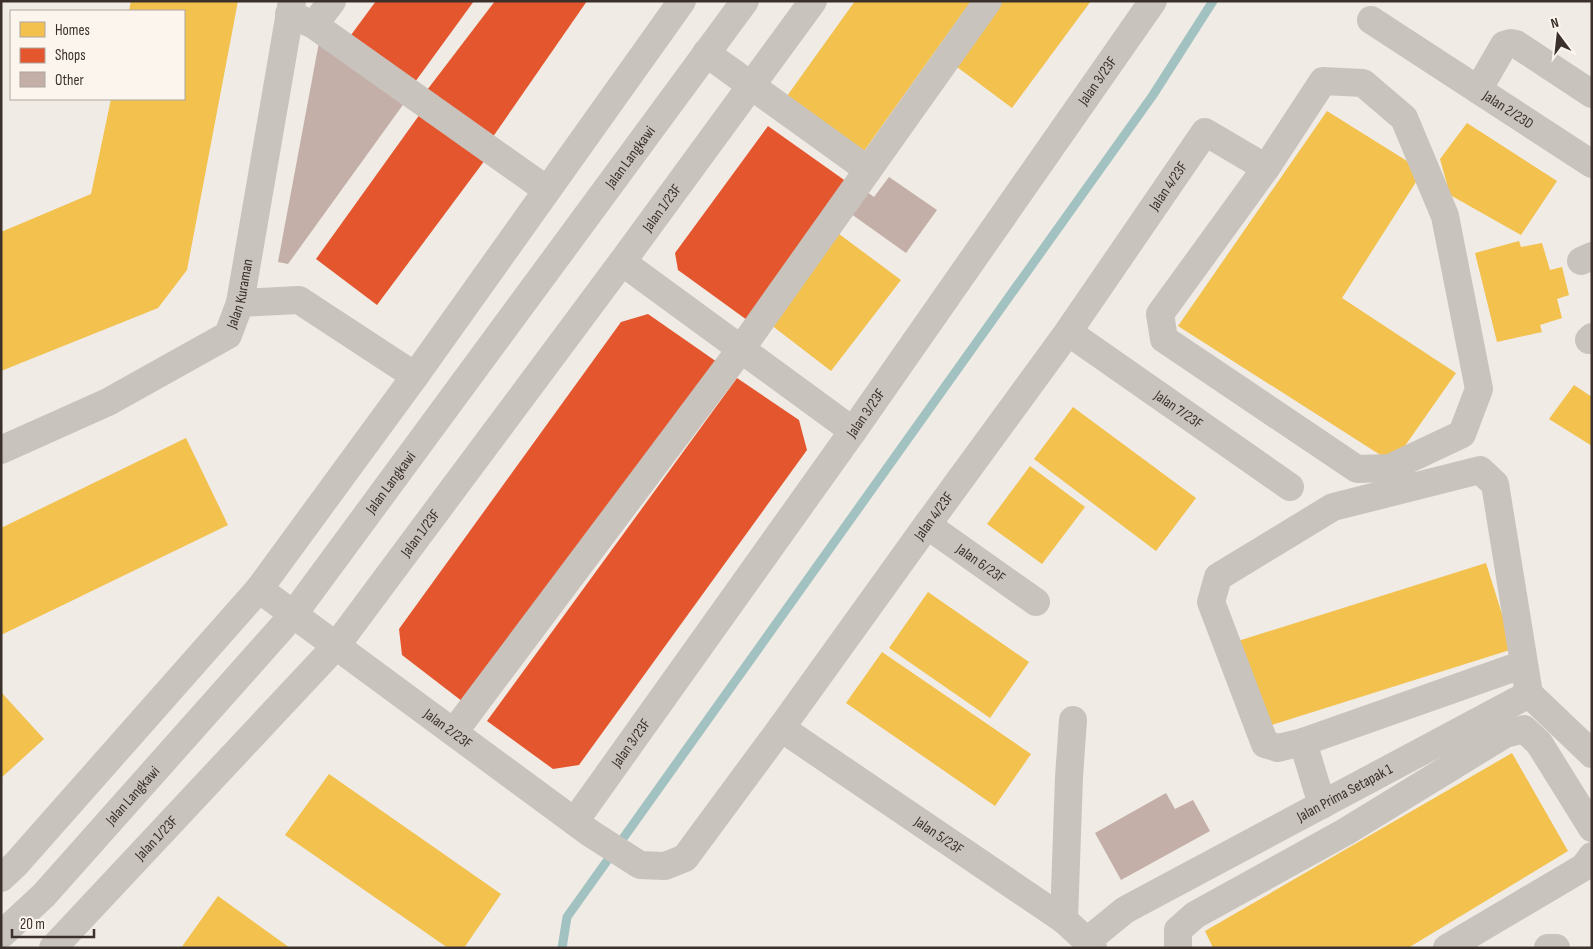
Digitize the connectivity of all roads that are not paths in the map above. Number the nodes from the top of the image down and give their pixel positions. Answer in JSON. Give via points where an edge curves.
{"nodes":[{"id":1,"x":332,"y":1,"type":"edge"},
{"id":2,"x":682,"y":1,"type":"edge"},
{"id":3,"x":745,"y":1,"type":"edge"},
{"id":4,"x":813,"y":1,"type":"edge"},
{"id":5,"x":988,"y":1,"type":"edge"},
{"id":6,"x":1153,"y":1,"type":"edge"},
{"id":7,"x":290,"y":8,"type":"edge"},
{"id":8,"x":1371,"y":20,"type":"dead end"},
{"id":9,"x":314,"y":24,"type":"junction"},
{"id":10,"x":706,"y":53,"type":"junction"},
{"id":11,"x":752,"y":86,"type":"junction"},
{"id":12,"x":1478,"y":90,"type":"junction"},
{"id":13,"x":1592,"y":94,"type":"edge"},
{"id":14,"x":1592,"y":164,"type":"edge"},
{"id":15,"x":1266,"y":168,"type":"junction"},
{"id":16,"x":868,"y":170,"type":"junction"},
{"id":17,"x":547,"y":190,"type":"junction"},
{"id":18,"x":622,"y":262,"type":"junction"},
{"id":19,"x":240,"y":303,"type":"junction"},
{"id":20,"x":1068,"y":332,"type":"junction"},
{"id":21,"x":741,"y":349,"type":"junction"},
{"id":22,"x":415,"y":376,"type":"junction"},
{"id":23,"x":853,"y":431,"type":"junction"},
{"id":24,"x":1,"y":450,"type":"edge"},
{"id":25,"x":1290,"y":487,"type":"dead end"},
{"id":26,"x":927,"y":525,"type":"junction"},
{"id":27,"x":259,"y":589,"type":"junction"},
{"id":28,"x":1036,"y":602,"type":"dead end"},
{"id":29,"x":294,"y":615,"type":"junction"},
{"id":30,"x":336,"y":646,"type":"junction"},
{"id":31,"x":1524,"y":664,"type":"junction"},
{"id":32,"x":1529,"y":694,"type":"junction"},
{"id":33,"x":1073,"y":720,"type":"dead end"},
{"id":34,"x":782,"y":728,"type":"junction"},
{"id":35,"x":454,"y":732,"type":"junction"},
{"id":36,"x":1303,"y":742,"type":"junction"},
{"id":37,"x":1592,"y":754,"type":"edge"},
{"id":38,"x":1326,"y":803,"type":"junction"},
{"id":39,"x":583,"y":827,"type":"junction"},
{"id":40,"x":1592,"y":828,"type":"edge"},
{"id":41,"x":1345,"y":832,"type":"junction"},
{"id":42,"x":1592,"y":856,"type":"edge"},
{"id":43,"x":640,"y":865,"type":"joint"},
{"id":44,"x":1,"y":878,"type":"edge"},
{"id":45,"x":1064,"y":920,"type":"junction"},
{"id":46,"x":1,"y":934,"type":"edge"},
{"id":47,"x":1090,"y":944,"type":"edge"},
{"id":48,"x":53,"y":948,"type":"edge"},
{"id":49,"x":1178,"y":948,"type":"edge"},
{"id":50,"x":1447,"y":948,"type":"edge"},
{"id":51,"x":1548,"y":948,"type":"edge"},
{"id":52,"x":1556,"y":948,"type":"edge"}],
"edges":[{"from":1,"to":9,"type":"street"},
{"from":2,"to":17,"type":"street"},
{"from":3,"to":10,"type":"street","name":"Jalan Langkawi"},
{"from":4,"to":11,"type":"street","name":"Jalan 1/23F"},
{"from":5,"to":16,"type":"street"},
{"from":6,"to":23,"type":"street","name":"Jalan 3/23F"},
{"from":7,"to":9,"type":"street"},
{"from":7,"to":19,"type":"street","name":"Jalan Kuraman"},
{"from":8,"to":12,"type":"street"},
{"from":9,"to":17,"type":"street"},
{"from":10,"to":11,"type":"street"},
{"from":10,"to":29,"type":"street","name":"Jalan Langkawi"},
{"from":11,"to":16,"type":"street"},
{"from":11,"to":18,"type":"street","name":"Jalan 1/23F"},
{"from":12,"to":13,"type":"street","name":"Jalan 2/23D","via":[[1504,45],[1511,43]]},
{"from":12,"to":14,"type":"street","name":"Jalan 2/23D"},
{"from":15,"to":15,"type":"street","via":[[1323,81],[1363,83],[1404,118],[1445,216],[1479,388],[1462,434],[1390,468],[1357,469],[1164,339],[1160,314]]},
{"from":15,"to":20,"type":"street","name":"Jalan 4/23F","via":[[1205,132]]},
{"from":16,"to":21,"type":"street"},
{"from":17,"to":22,"type":"street"},
{"from":18,"to":21,"type":"street"},
{"from":18,"to":30,"type":"street","name":"Jalan 1/23F"},
{"from":19,"to":22,"type":"street","via":[[299,300]]},
{"from":19,"to":24,"type":"street","name":"Jalan Kuraman","via":[[228,335],[108,402]]},
{"from":20,"to":25,"type":"street","name":"Jalan 7/23F"},
{"from":20,"to":26,"type":"street","name":"Jalan 4/23F"},
{"from":21,"to":23,"type":"street"},
{"from":21,"to":35,"type":"street"},
{"from":22,"to":27,"type":"street"},
{"from":23,"to":39,"type":"street","name":"Jalan 3/23F"},
{"from":26,"to":28,"type":"street","name":"Jalan 6/23F"},
{"from":26,"to":34,"type":"street","name":"Jalan 4/23F"},
{"from":27,"to":29,"type":"street","name":"Jalan 2/23F"},
{"from":27,"to":44,"type":"street"},
{"from":29,"to":30,"type":"street","name":"Jalan 2/23F"},
{"from":29,"to":46,"type":"street","name":"Jalan Langkawi","via":[[44,895]]},
{"from":30,"to":35,"type":"street","name":"Jalan 2/23F"},
{"from":30,"to":48,"type":"street","name":"Jalan 1/23F"},
{"from":31,"to":32,"type":"street"},
{"from":31,"to":36,"type":"street"},
{"from":31,"to":36,"type":"street","via":[[1495,484],[1480,470],[1333,507],[1218,577],[1211,602],[1265,744],[1278,748]]},
{"from":32,"to":37,"type":"street"},
{"from":32,"to":38,"type":"street","name":"Jalan Prima Setapak 1"},
{"from":33,"to":45,"type":"street"},
{"from":34,"to":43,"type":"street","name":"Jalan 4/23F","via":[[685,858],[665,866]]},
{"from":34,"to":45,"type":"street","name":"Jalan 5/23F"},
{"from":35,"to":39,"type":"street","name":"Jalan 2/23F"},
{"from":36,"to":38,"type":"street"},
{"from":38,"to":41,"type":"street"},
{"from":38,"to":47,"type":"street","name":"Jalan Prima Setapak 1","via":[[1125,910]]},
{"from":39,"to":43,"type":"street","name":"Jalan 2/23F"},
{"from":40,"to":41,"type":"street","via":[[1539,743],[1524,729],[1505,734]]},
{"from":41,"to":49,"type":"street","via":[[1195,915],[1178,930]]},
{"from":42,"to":50,"type":"street","via":[[1584,867]]},
{"from":45,"to":47,"type":"street","name":"Jalan 5/23F"},
{"from":51,"to":52,"type":"street"}]}
